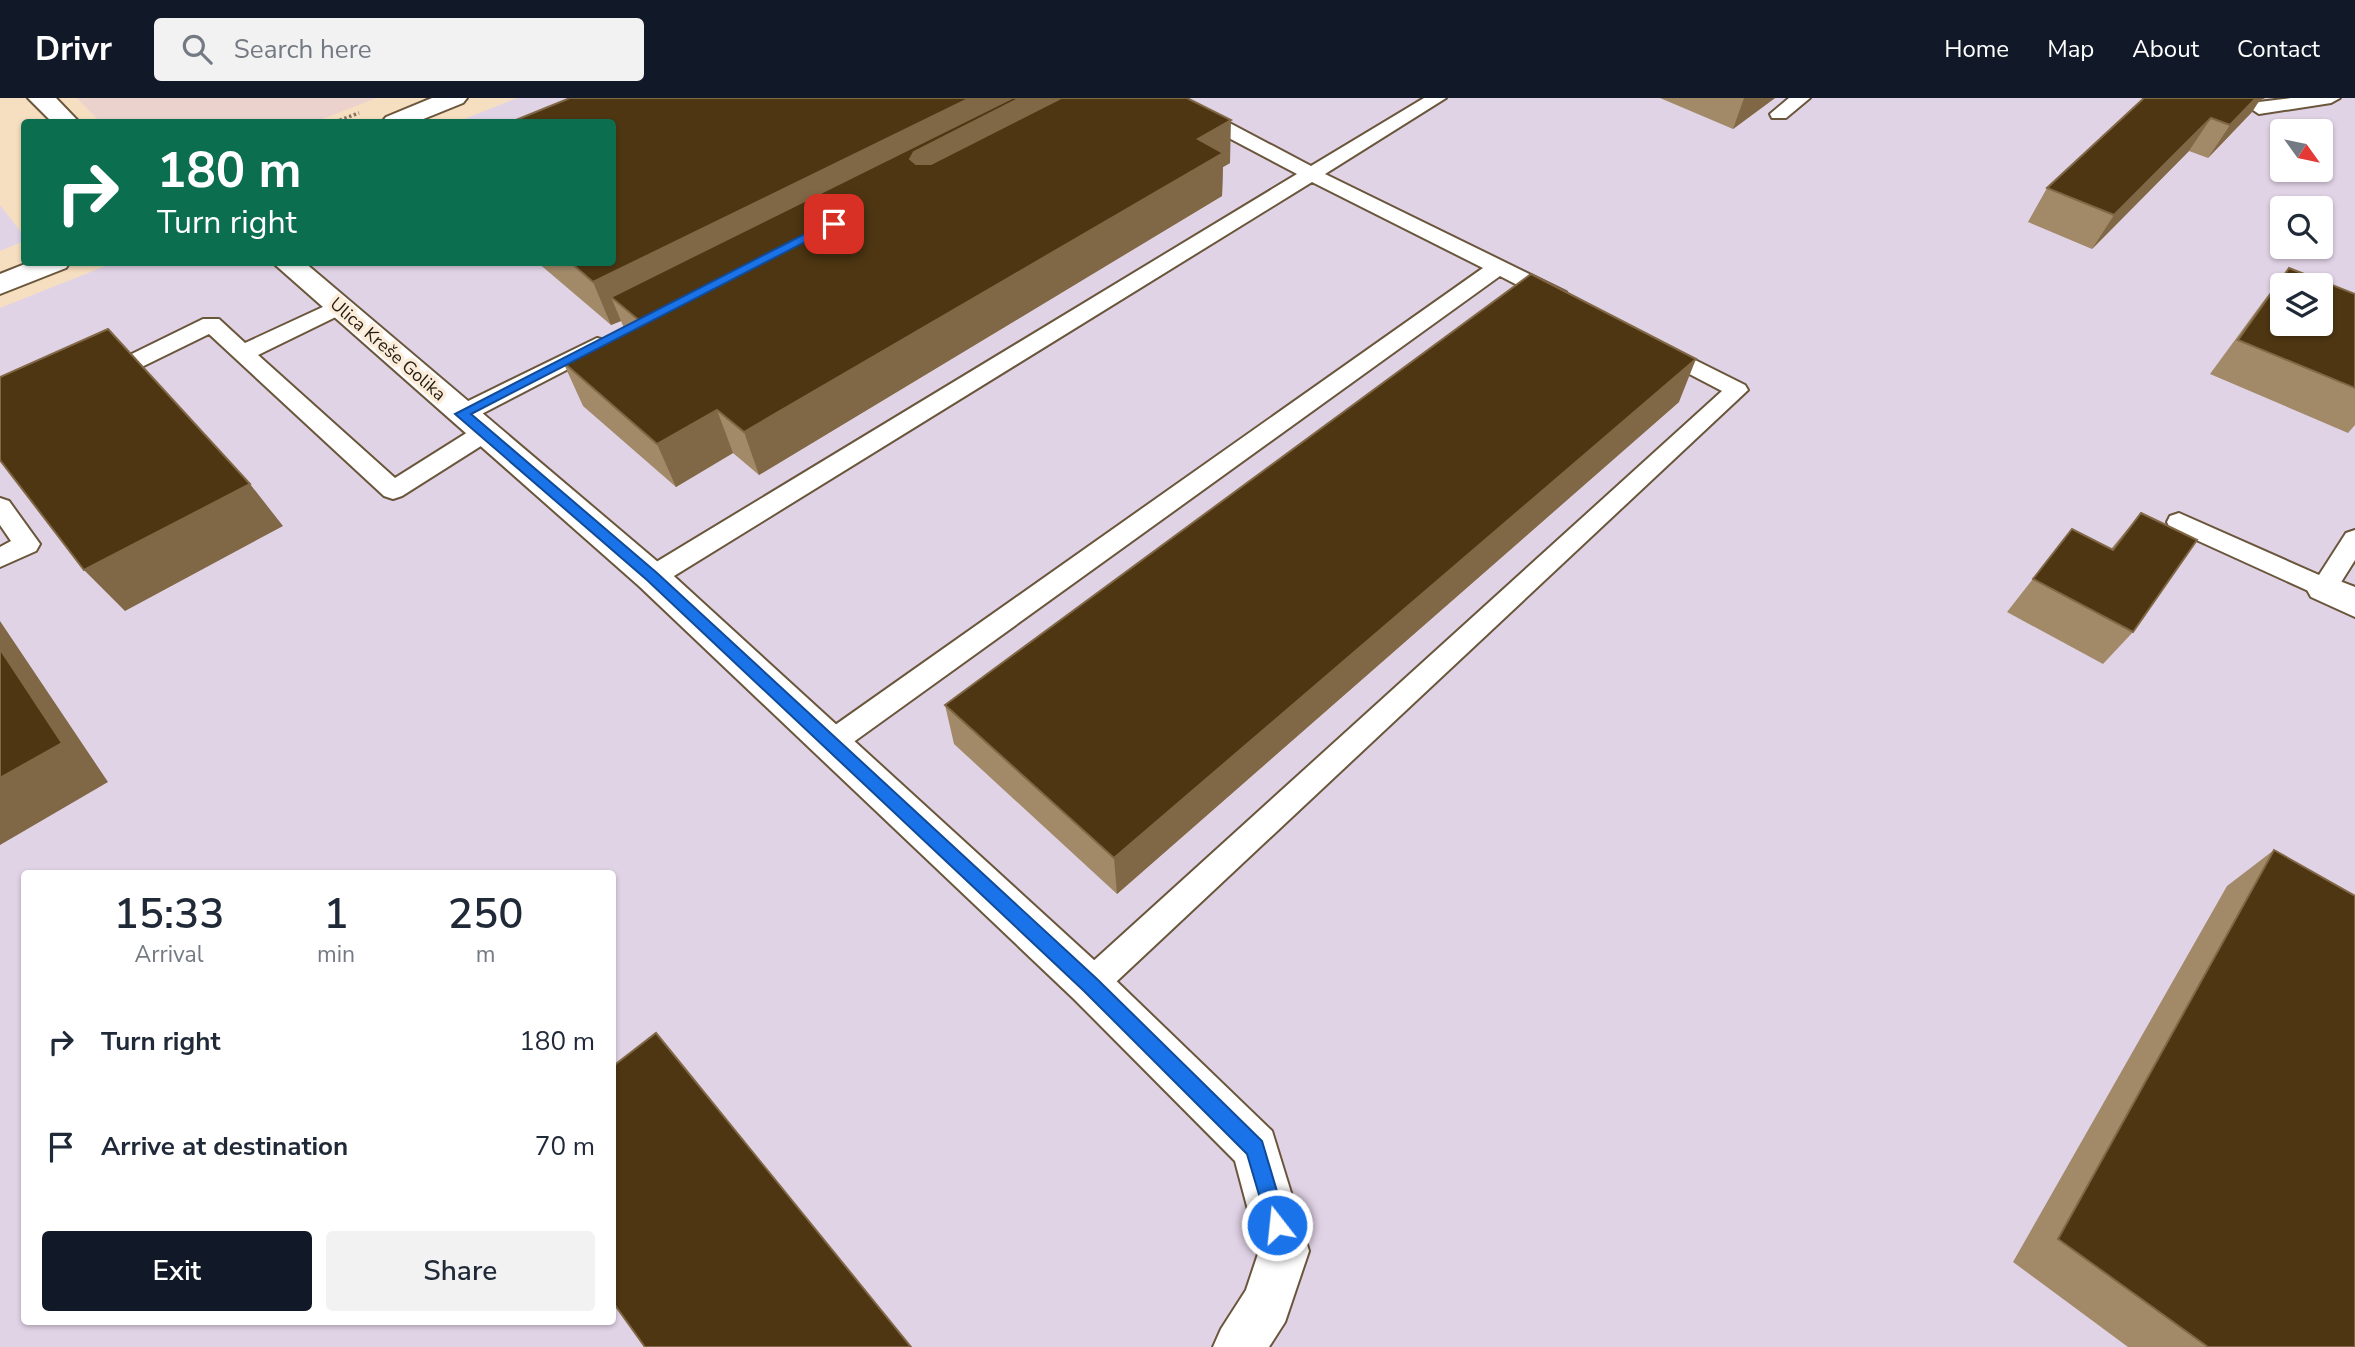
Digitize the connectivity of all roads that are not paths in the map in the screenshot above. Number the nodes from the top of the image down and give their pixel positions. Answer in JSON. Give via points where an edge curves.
{"nodes":[{"id":1,"x":41,"y":98,"type":"edge"},
{"id":2,"x":454,"y":98,"type":"edge"},
{"id":3,"x":1437,"y":98,"type":"edge"},
{"id":4,"x":1801,"y":98,"type":"edge"},
{"id":5,"x":2331,"y":98,"type":"edge"},
{"id":6,"x":1180,"y":105,"type":"edge"},
{"id":7,"x":2259,"y":107,"type":"dead end"},
{"id":8,"x":1779,"y":114,"type":"dead end"},
{"id":9,"x":63,"y":119,"type":"edge"},
{"id":10,"x":402,"y":119,"type":"edge"},
{"id":11,"x":1311,"y":174,"type":"junction"},
{"id":12,"x":46,"y":266,"type":"edge"},
{"id":13,"x":293,"y":266,"type":"edge"},
{"id":14,"x":1500,"y":267,"type":"junction"},
{"id":15,"x":0,"y":285,"type":"edge"},
{"id":16,"x":338,"y":307,"type":"junction"},
{"id":17,"x":1583,"y":310,"type":"edge"},
{"id":18,"x":612,"y":337,"type":"edge"},
{"id":19,"x":1643,"y":341,"type":"edge"},
{"id":20,"x":243,"y":354,"type":"junction"},
{"id":21,"x":87,"y":384,"type":"edge"},
{"id":22,"x":473,"y":423,"type":"junction"},
{"id":23,"x":0,"y":507,"type":"edge"},
{"id":24,"x":2179,"y":522,"type":"dead end"},
{"id":25,"x":2355,"y":539,"type":"edge"},
{"id":26,"x":0,"y":558,"type":"edge"},
{"id":27,"x":652,"y":577,"type":"junction"},
{"id":28,"x":2340,"y":595,"type":"edge"},
{"id":29,"x":831,"y":743,"type":"junction"},
{"id":30,"x":1090,"y":985,"type":"junction"},
{"id":31,"x":1239,"y":1347,"type":"edge"}],
"edges":[{"from":1,"to":9,"type":"street"},
{"from":2,"to":10,"type":"street"},
{"from":3,"to":11,"type":"lane"},
{"from":4,"to":8,"type":"lane"},
{"from":5,"to":7,"type":"lane"},
{"from":6,"to":11,"type":"lane"},
{"from":11,"to":14,"type":"lane"},
{"from":11,"to":27,"type":"lane"},
{"from":12,"to":15,"type":"street"},
{"from":13,"to":16,"type":"street","name":"Ulica Kreše Golika"},
{"from":14,"to":17,"type":"lane"},
{"from":14,"to":29,"type":"lane"},
{"from":16,"to":20,"type":"lane"},
{"from":16,"to":22,"type":"street","name":"Ulica Kreše Golika"},
{"from":18,"to":22,"type":"lane"},
{"from":19,"to":30,"type":"lane","via":[[1737,390]]},
{"from":20,"to":21,"type":"lane","via":[[211,324]]},
{"from":20,"to":22,"type":"lane","via":[[393,490]]},
{"from":22,"to":27,"type":"street","name":"Ulica Kreše Golika"},
{"from":23,"to":26,"type":"lane","via":[[27,544]]},
{"from":24,"to":28,"type":"lane"},
{"from":25,"to":28,"type":"lane"},
{"from":27,"to":29,"type":"street","name":"Ulica Kreše Golika"},
{"from":29,"to":30,"type":"street","name":"Ulica Kreše Golika"},
{"from":30,"to":31,"type":"street","name":"Ulica Kreše Golika","via":[[1255,1148],[1284,1251],[1266,1304]]}]}
